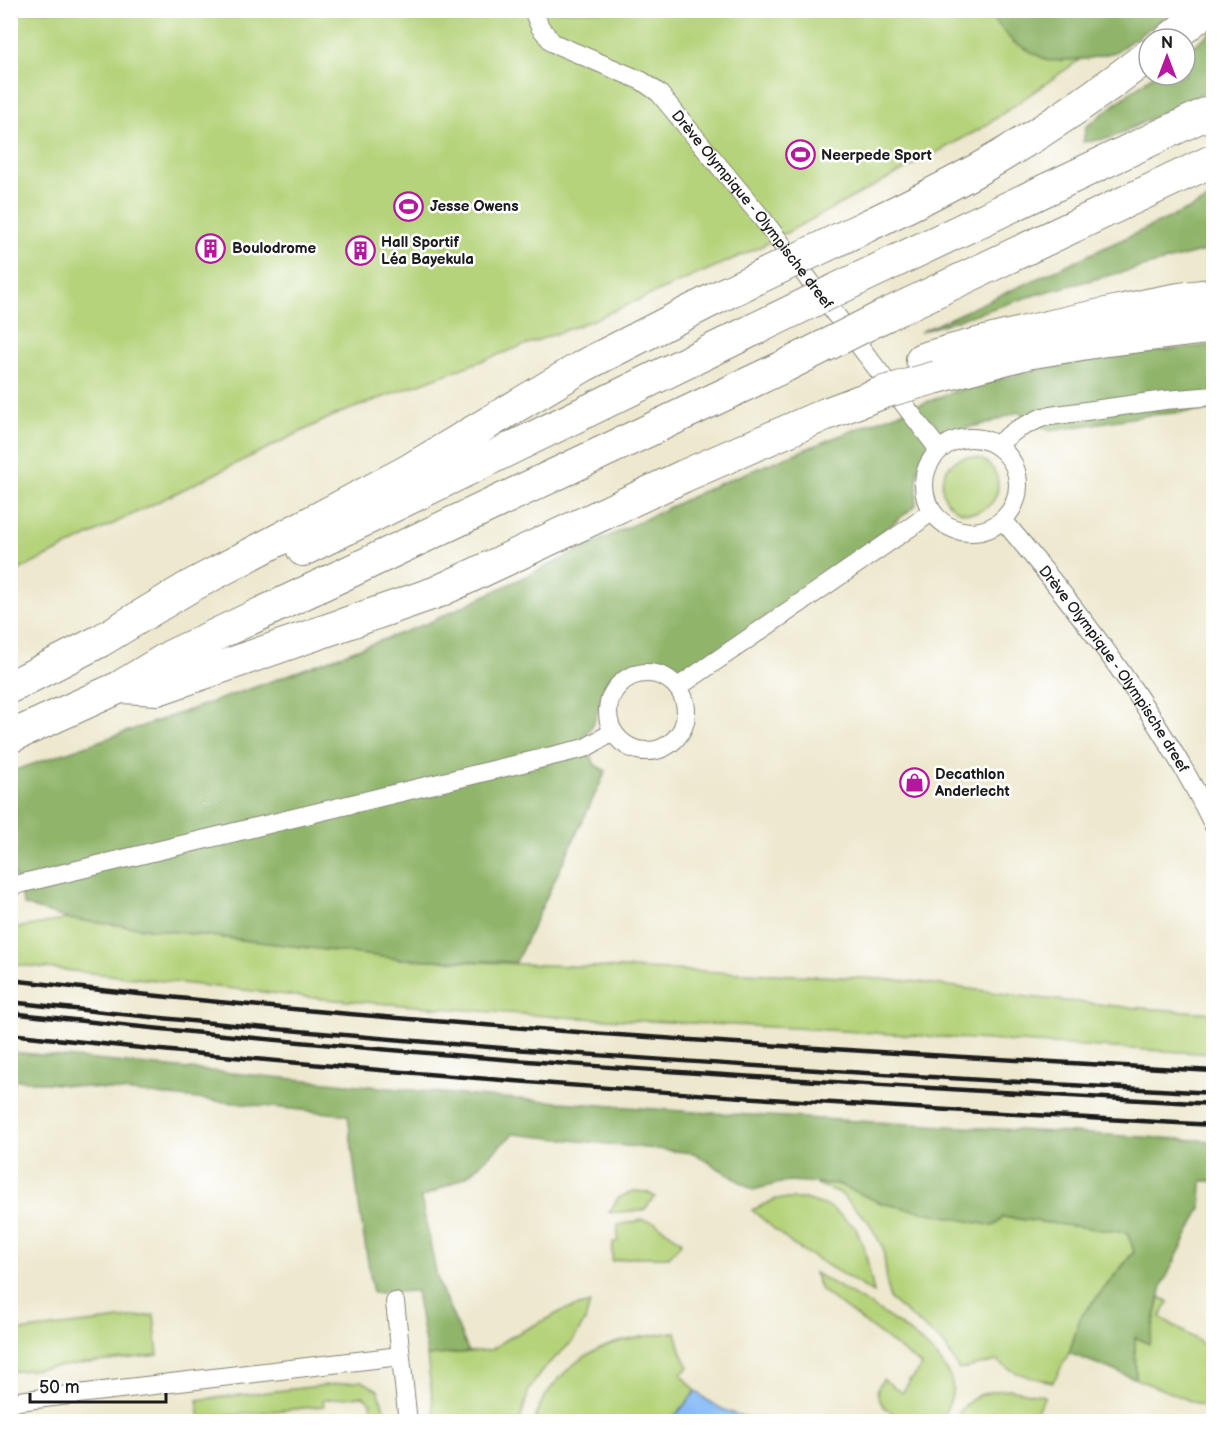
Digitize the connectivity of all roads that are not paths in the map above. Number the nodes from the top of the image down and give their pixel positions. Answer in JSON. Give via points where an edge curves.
{"nodes":[{"id":1,"x":533,"y":10,"type":"edge"},
{"id":2,"x":1206,"y":10,"type":"edge"},
{"id":3,"x":1185,"y":27,"type":"edge"},
{"id":4,"x":1137,"y":63,"type":"edge"},
{"id":5,"x":1214,"y":110,"type":"edge"},
{"id":6,"x":1214,"y":160,"type":"edge"},
{"id":7,"x":1214,"y":295,"type":"edge"},
{"id":8,"x":1214,"y":327,"type":"edge"},
{"id":9,"x":929,"y":368,"type":"junction"},
{"id":10,"x":1214,"y":396,"type":"edge"},
{"id":11,"x":996,"y":445,"type":"junction"},
{"id":12,"x":939,"y":450,"type":"junction"},
{"id":13,"x":932,"y":511,"type":"junction"},
{"id":14,"x":1003,"y":520,"type":"junction"},
{"id":15,"x":100,"y":641,"type":"junction"},
{"id":16,"x":10,"y":687,"type":"edge"},
{"id":17,"x":120,"y":687,"type":"junction"},
{"id":18,"x":678,"y":687,"type":"junction"},
{"id":19,"x":613,"y":732,"type":"junction"},
{"id":20,"x":10,"y":737,"type":"edge"},
{"id":21,"x":1214,"y":826,"type":"edge"},
{"id":22,"x":14,"y":886,"type":"edge"},
{"id":23,"x":395,"y":1302,"type":"dead end"},
{"id":24,"x":400,"y":1356,"type":"junction"},
{"id":25,"x":10,"y":1402,"type":"edge"},
{"id":26,"x":408,"y":1422,"type":"edge"}],
"edges":[{"from":1,"to":12,"type":"street","name":"Drève Olympique - Olympische dreef","via":[[553,43],[642,81],[659,93],[761,217]]},
{"from":2,"to":3,"type":"highway"},
{"from":4,"to":15,"type":"highway","bridge":true,"via":[[981,168],[585,365],[406,472],[189,587]]},
{"from":5,"to":15,"type":"highway","bridge":true,"via":[[195,603]]},
{"from":6,"to":17,"type":"highway","bridge":true,"via":[[171,656]]},
{"from":7,"to":9,"type":"highway","via":[[981,342]]},
{"from":8,"to":9,"type":"highway"},
{"from":9,"to":17,"type":"highway","via":[[868,377],[820,406],[675,459],[305,637],[158,688]]},
{"from":10,"to":11,"type":"street","via":[[1043,417],[1016,429]]},
{"from":11,"to":12,"type":"street","via":[[970,438]]},
{"from":11,"to":14,"type":"street","via":[[1007,454],[1018,480],[1015,502]]},
{"from":12,"to":13,"type":"street","via":[[924,479],[925,496]]},
{"from":13,"to":14,"type":"street","via":[[957,530],[989,529]]},
{"from":13,"to":18,"type":"street"},
{"from":14,"to":21,"type":"street","name":"Drève Olympique - Olympische dreef","via":[[1130,683]]},
{"from":15,"to":16,"type":"highway"},
{"from":17,"to":20,"type":"highway"},
{"from":18,"to":19,"type":"street","via":[[649,672],[632,675],[618,685],[610,699],[608,716]]},
{"from":18,"to":19,"type":"street","via":[[687,706],[686,716],[684,727],[672,743],[657,750],[639,751]]},
{"from":19,"to":22,"type":"street","via":[[585,748]]},
{"from":23,"to":24,"type":"street"},
{"from":24,"to":25,"type":"street"},
{"from":24,"to":26,"type":"street"}]}
